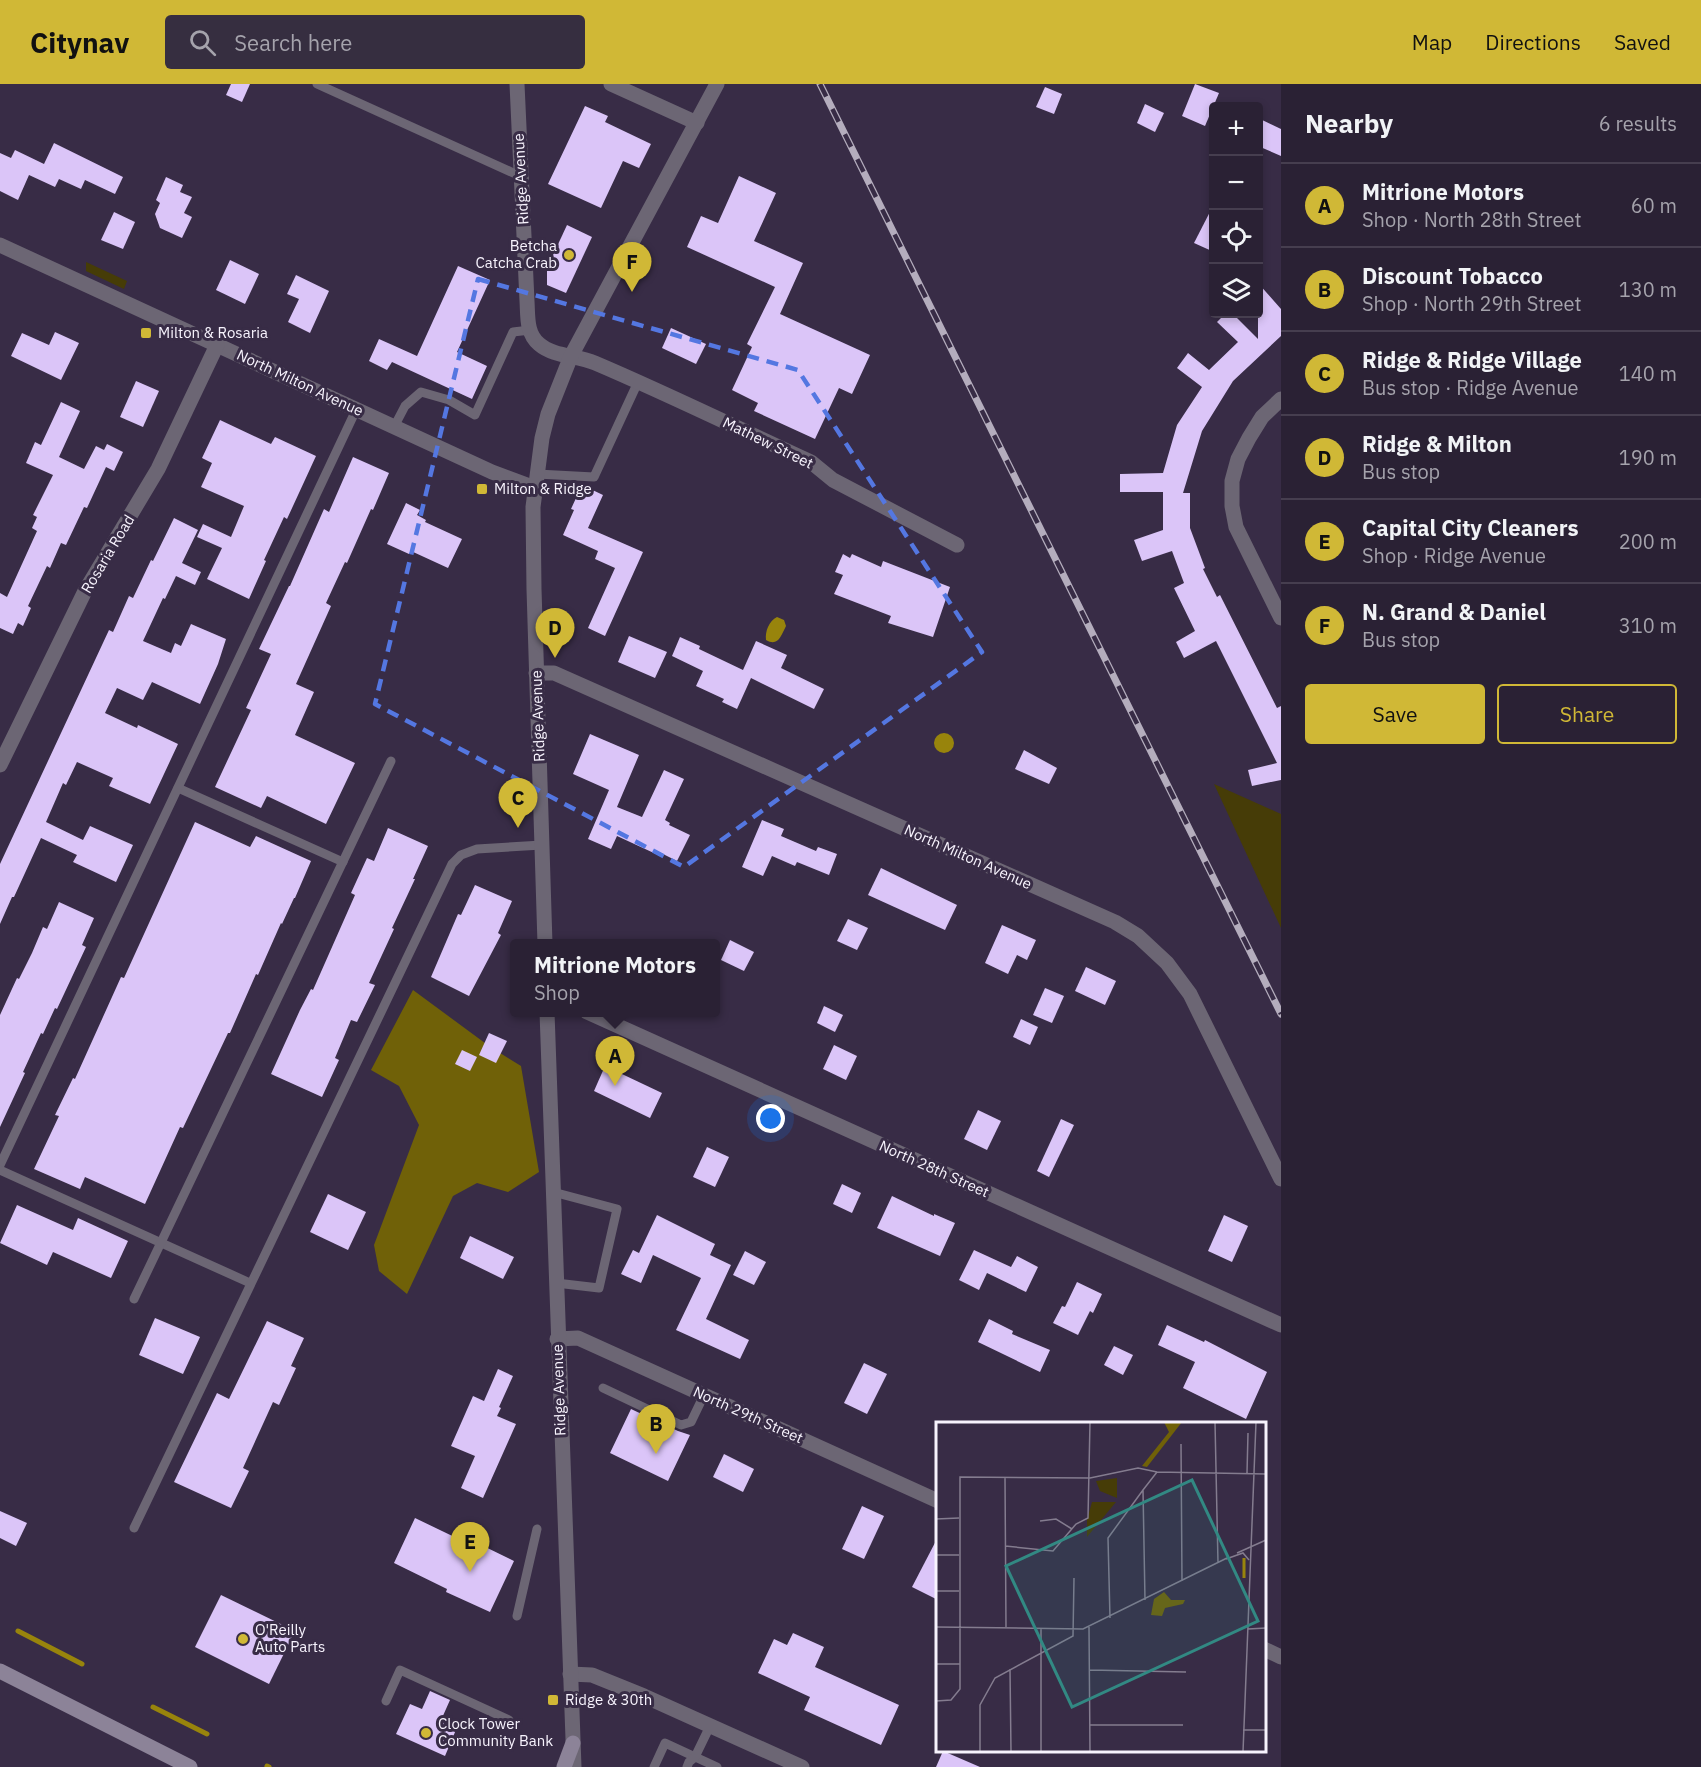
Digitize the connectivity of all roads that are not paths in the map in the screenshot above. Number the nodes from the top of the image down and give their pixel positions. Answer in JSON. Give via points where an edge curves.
{"nodes":[{"id":1,"x":317,"y":84,"type":"edge"},
{"id":2,"x":517,"y":84,"type":"edge"},
{"id":3,"x":612,"y":84,"type":"edge"},
{"id":4,"x":717,"y":84,"type":"edge"},
{"id":5,"x":697,"y":123,"type":"junction"},
{"id":6,"x":520,"y":176,"type":"junction"},
{"id":7,"x":0,"y":245,"type":"edge"},
{"id":8,"x":530,"y":330,"type":"junction"},
{"id":9,"x":217,"y":345,"type":"junction"},
{"id":10,"x":571,"y":356,"type":"junction"},
{"id":11,"x":638,"y":382,"type":"junction"},
{"id":12,"x":1281,"y":399,"type":"edge"},
{"id":13,"x":356,"y":410,"type":"junction"},
{"id":14,"x":394,"y":427,"type":"junction"},
{"id":15,"x":536,"y":481,"type":"junction"},
{"id":16,"x":957,"y":545,"type":"dead end"},
{"id":17,"x":1281,"y":618,"type":"edge"},
{"id":18,"x":536,"y":673,"type":"junction"},
{"id":19,"x":391,"y":761,"type":"dead end"},
{"id":20,"x":0,"y":765,"type":"edge"},
{"id":21,"x":178,"y":788,"type":"junction"},
{"id":22,"x":542,"y":845,"type":"junction"},
{"id":23,"x":343,"y":862,"type":"junction"},
{"id":24,"x":545,"y":939,"type":"edge"},
{"id":25,"x":547,"y":1017,"type":"edge"},
{"id":26,"x":598,"y":1017,"type":"edge"},
{"id":27,"x":0,"y":1165,"type":"edge"},
{"id":28,"x":0,"y":1170,"type":"edge"},
{"id":29,"x":1281,"y":1179,"type":"edge"},
{"id":30,"x":553,"y":1192,"type":"junction"},
{"id":31,"x":161,"y":1243,"type":"junction"},
{"id":32,"x":556,"y":1282,"type":"junction"},
{"id":33,"x":250,"y":1283,"type":"junction"},
{"id":34,"x":134,"y":1299,"type":"dead end"},
{"id":35,"x":1281,"y":1325,"type":"edge"},
{"id":36,"x":557,"y":1339,"type":"junction"},
{"id":37,"x":603,"y":1388,"type":"dead end"},
{"id":38,"x":704,"y":1395,"type":"junction"},
{"id":39,"x":936,"y":1500,"type":"edge"},
{"id":40,"x":134,"y":1528,"type":"dead end"},
{"id":41,"x":537,"y":1528,"type":"dead end"},
{"id":42,"x":517,"y":1616,"type":"dead end"},
{"id":43,"x":1266,"y":1650,"type":"edge"},
{"id":44,"x":1281,"y":1657,"type":"edge"},
{"id":45,"x":0,"y":1671,"type":"edge"},
{"id":46,"x":570,"y":1674,"type":"junction"},
{"id":47,"x":386,"y":1701,"type":"dead end"},
{"id":48,"x":509,"y":1720,"type":"dead end"},
{"id":49,"x":710,"y":1726,"type":"junction"},
{"id":50,"x":573,"y":1743,"type":"junction"},
{"id":51,"x":695,"y":1757,"type":"junction"},
{"id":52,"x":190,"y":1767,"type":"edge"},
{"id":53,"x":564,"y":1767,"type":"edge"},
{"id":54,"x":574,"y":1767,"type":"edge"},
{"id":55,"x":654,"y":1767,"type":"edge"},
{"id":56,"x":687,"y":1767,"type":"edge"},
{"id":57,"x":717,"y":1767,"type":"edge"},
{"id":58,"x":802,"y":1767,"type":"edge"}],
"edges":[{"from":1,"to":6,"type":"lane"},
{"from":2,"to":6,"type":"street","name":"Ridge Avenue"},
{"from":3,"to":5,"type":"street"},
{"from":4,"to":5,"type":"street","name":"Ridge Avenue"},
{"from":5,"to":10,"type":"street","name":"Ridge Avenue"},
{"from":6,"to":8,"type":"street","name":"Ridge Avenue"},
{"from":7,"to":9,"type":"street","name":"North Milton Avenue"},
{"from":8,"to":10,"type":"street","via":[[543,347]]},
{"from":8,"to":14,"type":"lane","via":[[513,332],[475,415],[448,400],[421,392],[405,406]]},
{"from":9,"to":13,"type":"street","name":"North Milton Avenue"},
{"from":9,"to":20,"type":"street","name":"Rosaria Road","via":[[158,470],[85,591]]},
{"from":10,"to":11,"type":"street","name":"Mathew Street"},
{"from":10,"to":15,"type":"street","name":"Ridge Avenue","via":[[548,414]]},
{"from":11,"to":15,"type":"lane","via":[[594,477]]},
{"from":11,"to":16,"type":"street","name":"Mathew Street","via":[[812,462],[833,480]]},
{"from":12,"to":17,"type":"street","via":[[1262,417],[1249,438],[1232,481],[1236,528]]},
{"from":13,"to":14,"type":"street","name":"North Milton Avenue"},
{"from":13,"to":21,"type":"lane"},
{"from":14,"to":15,"type":"street","name":"North Milton Avenue","via":[[492,472]]},
{"from":15,"to":18,"type":"street","name":"Ridge Avenue"},
{"from":18,"to":22,"type":"street","name":"Ridge Avenue"},
{"from":18,"to":29,"type":"street","name":"North Milton Avenue","via":[[554,672],[1115,922],[1138,936],[1167,963],[1190,993]]},
{"from":19,"to":23,"type":"lane"},
{"from":21,"to":23,"type":"lane"},
{"from":21,"to":27,"type":"lane"},
{"from":22,"to":24,"type":"street","name":"Ridge Avenue"},
{"from":22,"to":33,"type":"lane","via":[[477,849],[461,855],[452,864]]},
{"from":23,"to":31,"type":"lane"},
{"from":25,"to":30,"type":"street","name":"Ridge Avenue"},
{"from":26,"to":35,"type":"street","name":"North 28th Street"},
{"from":28,"to":31,"type":"lane"},
{"from":30,"to":32,"type":"street","name":"Ridge Avenue"},
{"from":30,"to":32,"type":"lane","via":[[616,1209],[599,1288]]},
{"from":31,"to":33,"type":"lane"},
{"from":31,"to":34,"type":"lane"},
{"from":32,"to":36,"type":"street","name":"Ridge Avenue"},
{"from":33,"to":40,"type":"lane"},
{"from":36,"to":38,"type":"street","name":"North 29th Street","via":[[578,1338]]},
{"from":36,"to":46,"type":"street","name":"Ridge Avenue"},
{"from":37,"to":38,"type":"lane","via":[[681,1425],[691,1422]]},
{"from":38,"to":39,"type":"street","name":"North 29th Street"},
{"from":41,"to":42,"type":"lane"},
{"from":43,"to":44,"type":"street"},
{"from":45,"to":52,"type":"main road"},
{"from":46,"to":49,"type":"street","via":[[592,1675]]},
{"from":46,"to":50,"type":"street","name":"Ridge Avenue"},
{"from":47,"to":48,"type":"lane","via":[[400,1670]]},
{"from":49,"to":51,"type":"lane"},
{"from":49,"to":58,"type":"street"},
{"from":50,"to":53,"type":"main road"},
{"from":50,"to":54,"type":"street","name":"Ridge Avenue"},
{"from":51,"to":55,"type":"lane","via":[[665,1743]]},
{"from":51,"to":56,"type":"lane"},
{"from":51,"to":57,"type":"lane"}]}
